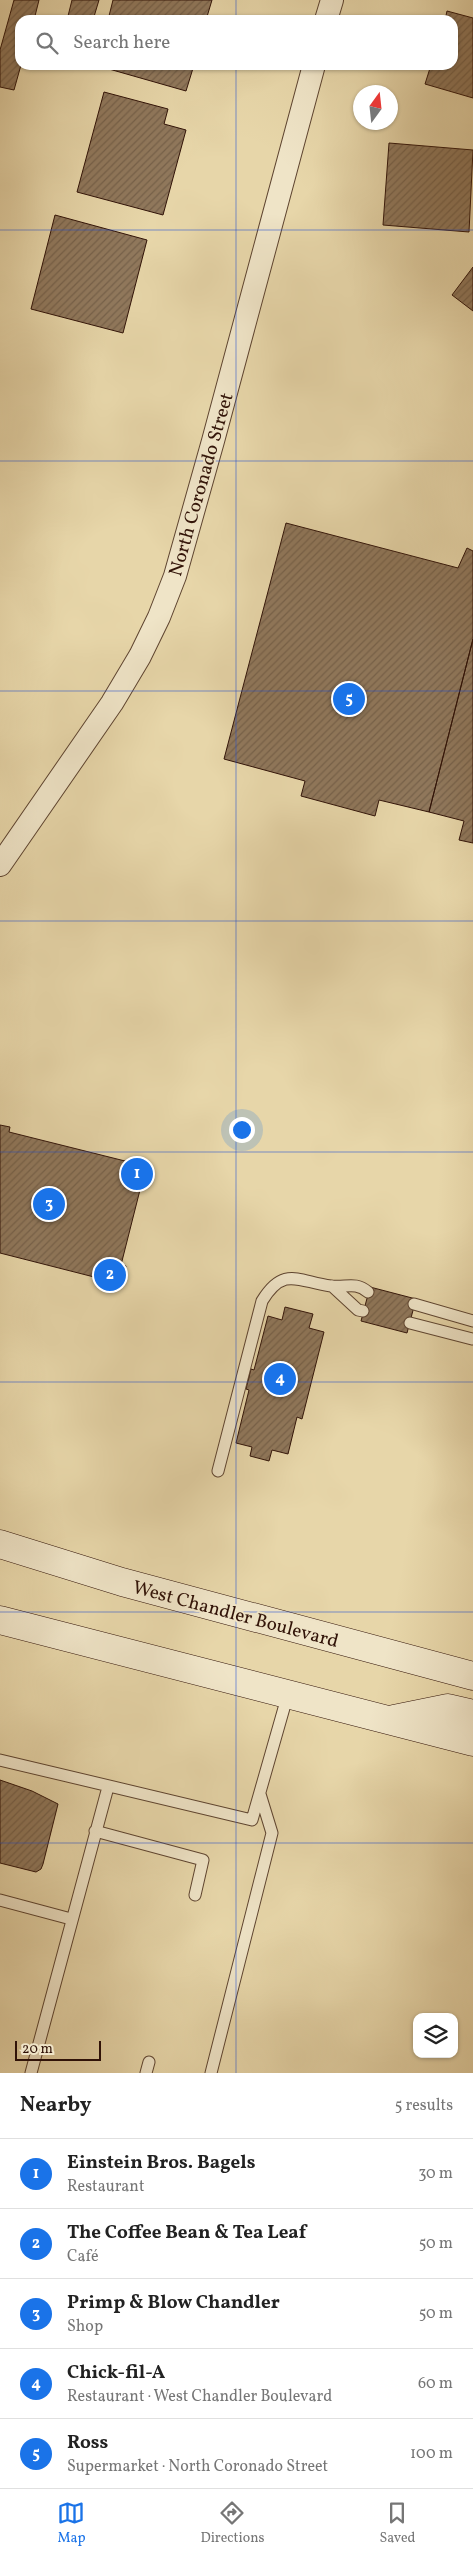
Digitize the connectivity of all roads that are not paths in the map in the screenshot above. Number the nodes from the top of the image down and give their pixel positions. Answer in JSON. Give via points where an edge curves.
{"nodes":[{"id":1,"x":332,"y":0,"type":"edge"},
{"id":2,"x":328,"y":15,"type":"edge"},
{"id":3,"x":313,"y":70,"type":"edge"},
{"id":4,"x":0,"y":865,"type":"edge"},
{"id":5,"x":332,"y":1286,"type":"junction"},
{"id":6,"x":368,"y":1292,"type":"dead end"},
{"id":7,"x":414,"y":1304,"type":"dead end"},
{"id":8,"x":364,"y":1311,"type":"dead end"},
{"id":9,"x":473,"y":1321,"type":"edge"},
{"id":10,"x":410,"y":1323,"type":"dead end"},
{"id":11,"x":472,"y":1339,"type":"edge"},
{"id":12,"x":218,"y":1471,"type":"dead end"},
{"id":13,"x":0,"y":1544,"type":"edge"},
{"id":14,"x":0,"y":1620,"type":"edge"},
{"id":15,"x":473,"y":1676,"type":"edge"},
{"id":16,"x":288,"y":1694,"type":"junction"},
{"id":17,"x":473,"y":1714,"type":"edge"},
{"id":18,"x":388,"y":1720,"type":"junction"},
{"id":19,"x":473,"y":1742,"type":"edge"},
{"id":20,"x":0,"y":1760,"type":"edge"},
{"id":21,"x":108,"y":1787,"type":"junction"},
{"id":22,"x":260,"y":1792,"type":"junction"},
{"id":23,"x":95,"y":1831,"type":"junction"},
{"id":24,"x":195,"y":1895,"type":"dead end"},
{"id":25,"x":0,"y":1900,"type":"edge"},
{"id":26,"x":71,"y":1919,"type":"junction"},
{"id":27,"x":30,"y":2073,"type":"edge"},
{"id":28,"x":211,"y":2073,"type":"edge"}],
"edges":[{"from":1,"to":2,"type":"street"},
{"from":3,"to":4,"type":"street","name":"North Coronado Street","via":[[175,576],[140,656],[112,703]]},
{"from":5,"to":6,"type":"lane","via":[[352,1284]]},
{"from":5,"to":8,"type":"lane","via":[[358,1310]]},
{"from":5,"to":12,"type":"lane","via":[[300,1278],[286,1279],[270,1288],[262,1301]]},
{"from":7,"to":9,"type":"lane"},
{"from":10,"to":11,"type":"lane"},
{"from":13,"to":15,"type":"main road","name":"West Chandler Boulevard","via":[[132,1585]]},
{"from":14,"to":16,"type":"main road"},
{"from":16,"to":18,"type":"main road"},
{"from":16,"to":22,"type":"lane"},
{"from":17,"to":18,"type":"main road","via":[[448,1708]]},
{"from":18,"to":19,"type":"main road"},
{"from":20,"to":21,"type":"lane"},
{"from":21,"to":22,"type":"lane","via":[[252,1820]]},
{"from":21,"to":23,"type":"lane"},
{"from":22,"to":28,"type":"lane","via":[[272,1834]]},
{"from":23,"to":24,"type":"lane","via":[[203,1860]]},
{"from":23,"to":26,"type":"lane"},
{"from":25,"to":26,"type":"lane"},
{"from":26,"to":27,"type":"lane"}]}
